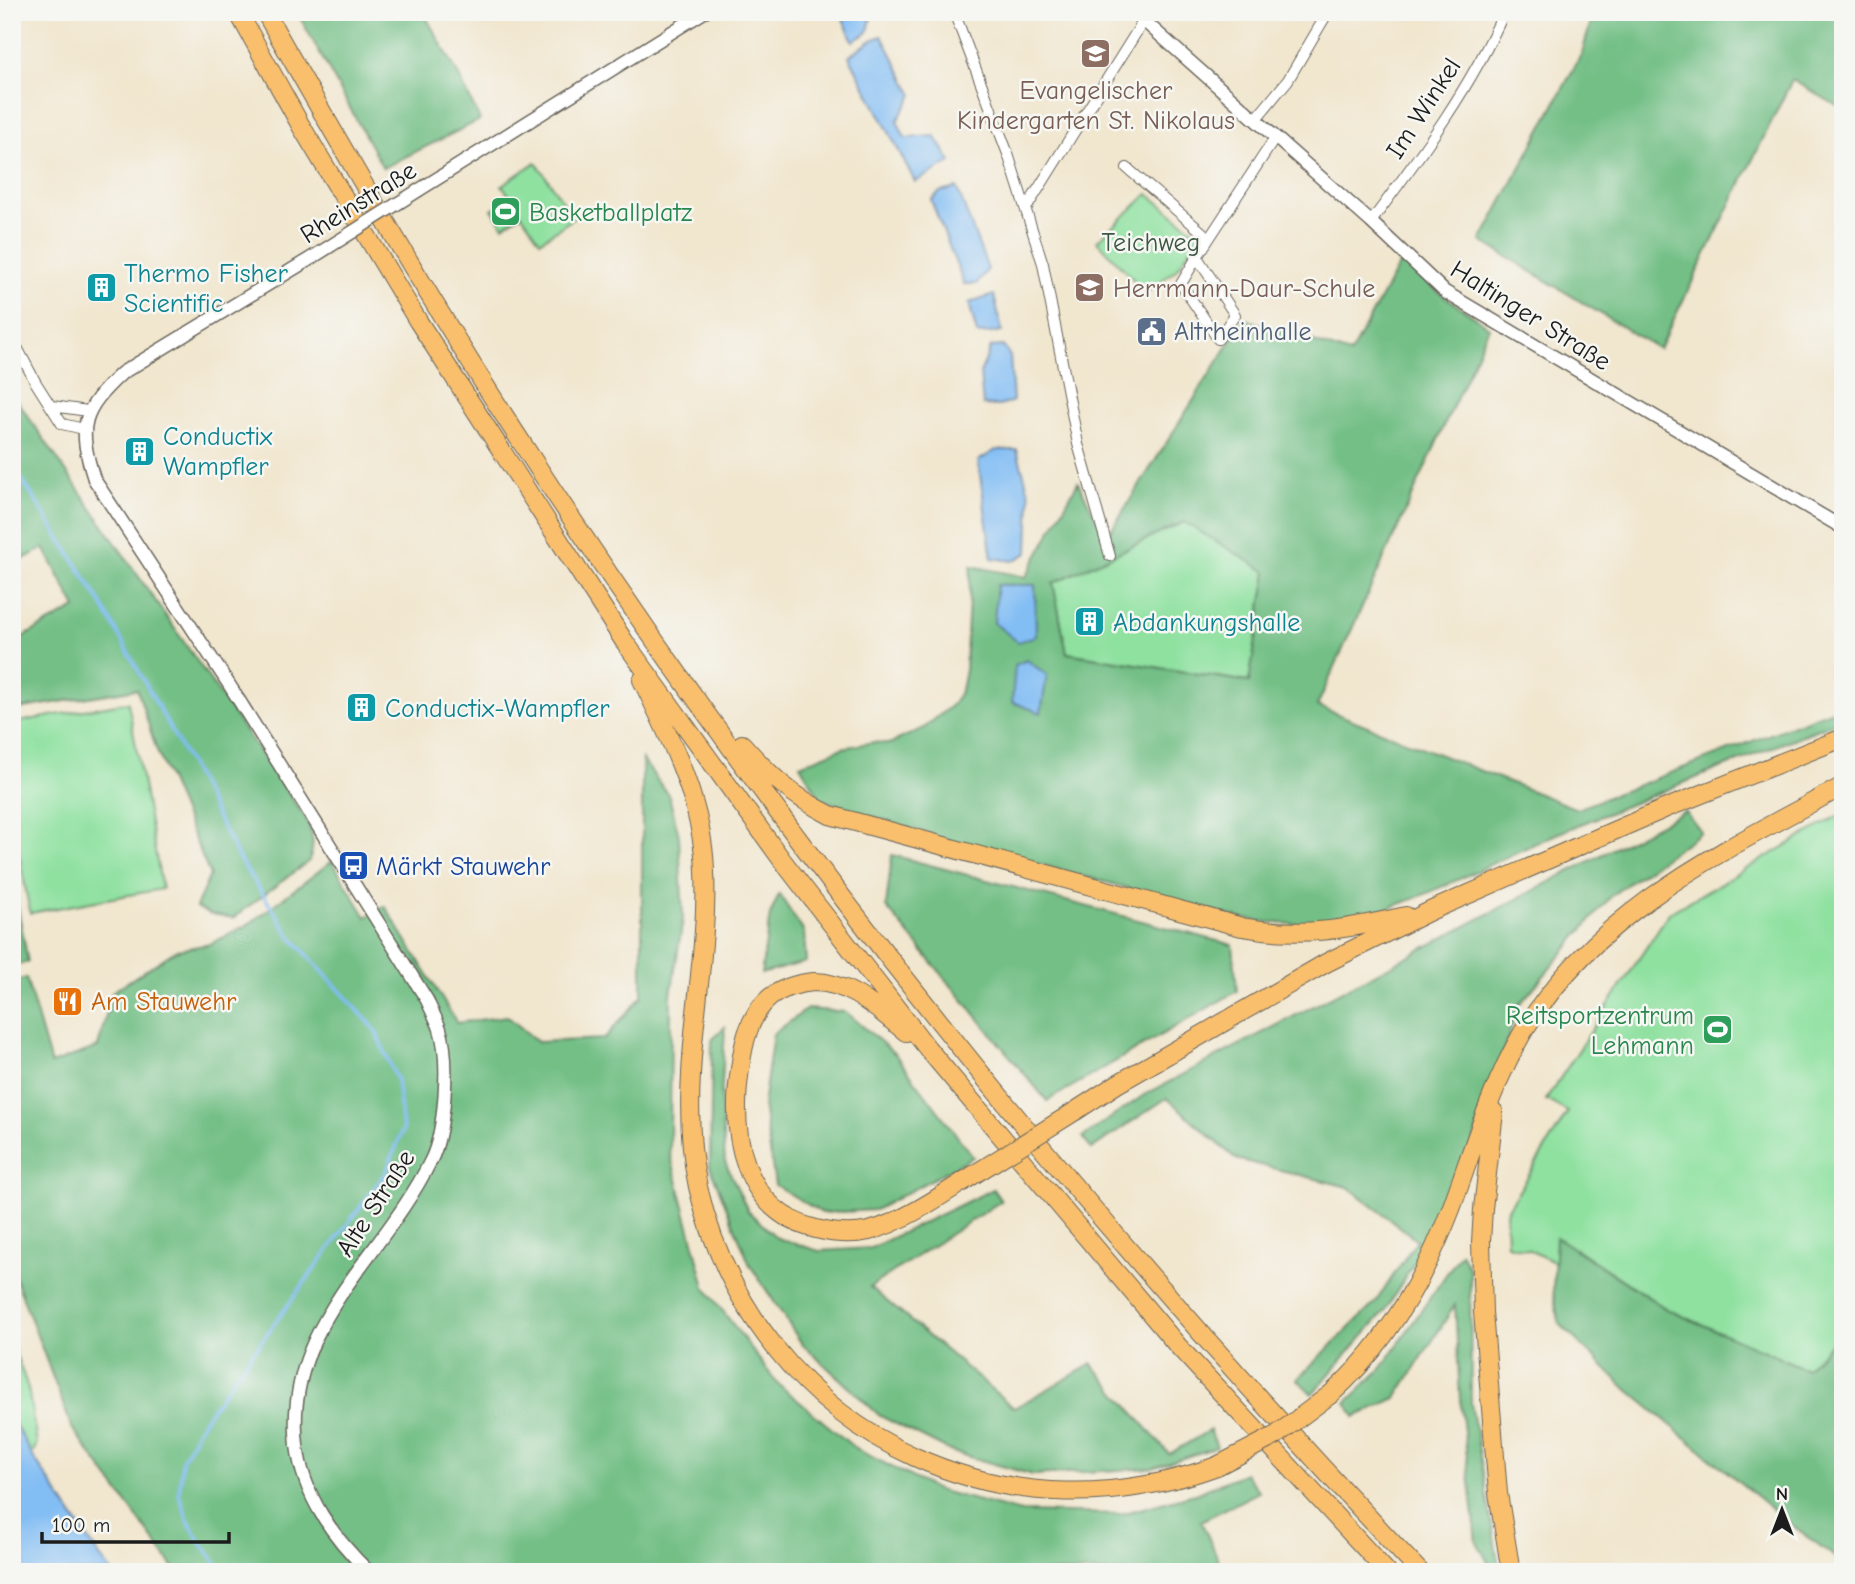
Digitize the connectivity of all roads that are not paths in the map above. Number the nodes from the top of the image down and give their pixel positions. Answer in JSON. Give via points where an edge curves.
{"nodes":[{"id":1,"x":238,"y":12,"type":"edge"},
{"id":2,"x":264,"y":12,"type":"edge"},
{"id":3,"x":704,"y":12,"type":"edge"},
{"id":4,"x":954,"y":12,"type":"edge"},
{"id":5,"x":1328,"y":12,"type":"edge"},
{"id":6,"x":1504,"y":12,"type":"edge"},
{"id":7,"x":1139,"y":16,"type":"edge"},
{"id":8,"x":1255,"y":120,"type":"junction"},
{"id":9,"x":1275,"y":138,"type":"junction"},
{"id":10,"x":1127,"y":168,"type":"dead end"},
{"id":11,"x":1027,"y":207,"type":"junction"},
{"id":12,"x":1371,"y":222,"type":"junction"},
{"id":13,"x":1209,"y":238,"type":"junction"},
{"id":14,"x":1197,"y":257,"type":"junction"},
{"id":15,"x":12,"y":338,"type":"edge"},
{"id":16,"x":52,"y":406,"type":"junction"},
{"id":17,"x":89,"y":411,"type":"junction"},
{"id":18,"x":84,"y":429,"type":"junction"},
{"id":19,"x":1843,"y":528,"type":"edge"},
{"id":20,"x":1110,"y":556,"type":"dead end"},
{"id":21,"x":624,"y":641,"type":"junction"},
{"id":22,"x":702,"y":705,"type":"junction"},
{"id":23,"x":1843,"y":738,"type":"edge"},
{"id":24,"x":1843,"y":786,"type":"edge"},
{"id":25,"x":334,"y":852,"type":"joint"},
{"id":26,"x":1430,"y":911,"type":"junction"},
{"id":27,"x":928,"y":1049,"type":"junction"},
{"id":28,"x":1498,"y":1081,"type":"junction"},
{"id":29,"x":369,"y":1572,"type":"edge"},
{"id":30,"x":1387,"y":1572,"type":"edge"},
{"id":31,"x":1420,"y":1572,"type":"edge"},
{"id":32,"x":1511,"y":1572,"type":"edge"}],
"edges":[{"from":1,"to":21,"type":"highway","via":[[418,321]]},
{"from":2,"to":22,"type":"highway","via":[[379,211],[531,458]]},
{"from":3,"to":17,"type":"street","name":"Rheinstraße","bridge":true,"via":[[122,373]]},
{"from":4,"to":11,"type":"street"},
{"from":5,"to":8,"type":"street","via":[[1288,80]]},
{"from":6,"to":12,"type":"street","name":"Im Winkel","via":[[1436,133]]},
{"from":7,"to":8,"type":"street","name":"Haltinger Straße"},
{"from":7,"to":11,"type":"street"},
{"from":8,"to":9,"type":"street","name":"Haltinger Straße"},
{"from":9,"to":12,"type":"street","name":"Haltinger Straße"},
{"from":9,"to":13,"type":"street"},
{"from":10,"to":13,"type":"street"},
{"from":11,"to":20,"type":"street","via":[[1053,307],[1078,444]]},
{"from":12,"to":19,"type":"street","name":"Haltinger Straße","via":[[1445,292]]},
{"from":13,"to":14,"type":"street"},
{"from":14,"to":14,"type":"street","via":[[1181,284],[1218,340],[1235,314]]},
{"from":15,"to":16,"type":"street"},
{"from":16,"to":17,"type":"street"},
{"from":16,"to":18,"type":"street","via":[[62,424]]},
{"from":17,"to":18,"type":"street","name":"Rheinstraße"},
{"from":18,"to":25,"type":"street","name":"Rheinstraße","via":[[84,450],[94,479]]},
{"from":21,"to":27,"type":"highway","via":[[782,860]]},
{"from":21,"to":28,"type":"highway","bridge":true,"via":[[679,758],[705,869],[691,1075],[691,1134],[698,1188],[728,1276],[772,1345],[830,1405],[894,1448],[937,1467],[1020,1489],[1105,1492],[1217,1466],[1275,1436],[1331,1394],[1370,1355],[1419,1282]]},
{"from":22,"to":26,"type":"highway","via":[[798,798],[830,815],[891,833],[1271,932],[1328,931]]},
{"from":22,"to":31,"type":"highway","via":[[821,871],[995,1093],[1191,1323]]},
{"from":23,"to":26,"type":"highway","via":[[1664,809]]},
{"from":24,"to":28,"type":"highway","via":[[1678,878],[1609,929],[1547,995]]},
{"from":25,"to":29,"type":"street","name":"Alte Straße","via":[[427,1000],[441,1031],[444,1063],[441,1130],[432,1158],[313,1340],[296,1396],[298,1451],[314,1502],[346,1550]]},
{"from":26,"to":27,"type":"highway","bridge":true,"via":[[1326,963],[967,1180],[869,1231],[826,1232],[800,1225],[764,1200],[744,1158],[738,1106],[744,1044],[766,1001],[789,987],[816,982],[843,988]]},
{"from":27,"to":30,"type":"highway","via":[[1178,1346]]},
{"from":28,"to":32,"type":"highway","via":[[1481,1242],[1498,1493]]}]}
